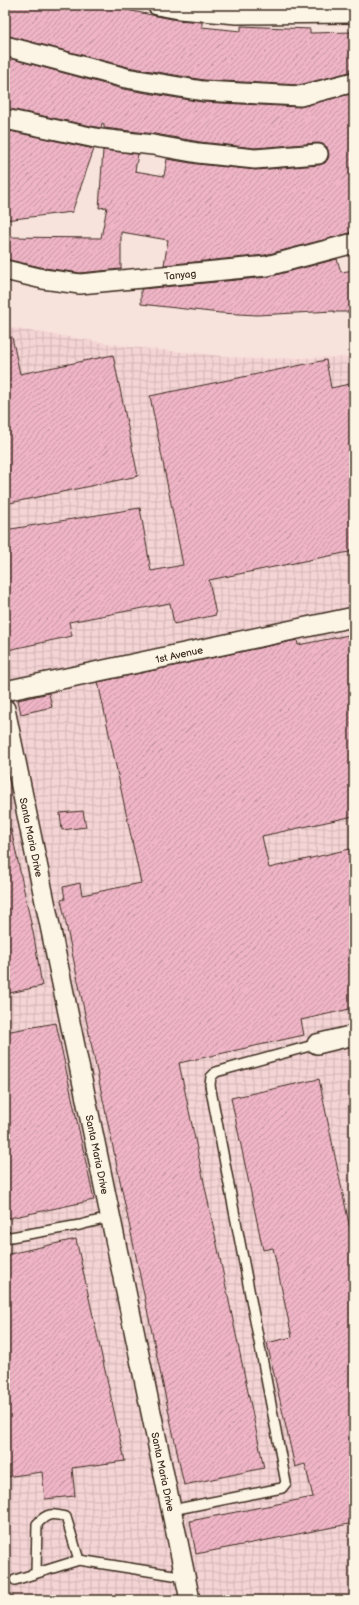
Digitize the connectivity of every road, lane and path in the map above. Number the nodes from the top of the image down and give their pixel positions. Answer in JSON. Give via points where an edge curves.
{"nodes":[{"id":1,"x":157,"y":5,"type":"edge"},
{"id":2,"x":354,"y":13,"type":"edge"},
{"id":3,"x":5,"y":46,"type":"edge"},
{"id":4,"x":354,"y":82,"type":"edge"},
{"id":5,"x":5,"y":119,"type":"edge"},
{"id":6,"x":318,"y":154,"type":"dead end"},
{"id":7,"x":354,"y":243,"type":"edge"},
{"id":8,"x":5,"y":270,"type":"edge"},
{"id":9,"x":354,"y":617,"type":"edge"},
{"id":10,"x":5,"y":691,"type":"edge"},
{"id":11,"x":5,"y":709,"type":"edge"},
{"id":12,"x":354,"y":1035,"type":"edge"},
{"id":13,"x":317,"y":1044,"type":"joint"},
{"id":14,"x":112,"y":1218,"type":"junction"},
{"id":15,"x":5,"y":1238,"type":"edge"},
{"id":16,"x":172,"y":1510,"type":"junction"},
{"id":17,"x":79,"y":1560,"type":"junction"},
{"id":18,"x":36,"y":1572,"type":"junction"},
{"id":19,"x":186,"y":1577,"type":"junction"},
{"id":20,"x":15,"y":1580,"type":"dead end"},
{"id":21,"x":190,"y":1600,"type":"edge"}],
"edges":[{"from":1,"to":2,"type":"street","via":[[237,14]]},
{"from":3,"to":4,"type":"street","via":[[126,78],[203,91],[300,96]]},
{"from":5,"to":6,"type":"street","via":[[100,139],[198,153],[255,159]]},
{"from":7,"to":8,"type":"street","name":"Tanyag","via":[[267,266],[80,284],[43,280]]},
{"from":9,"to":10,"type":"street","name":"1st Avenue"},
{"from":11,"to":14,"type":"street","name":"Santa Maria Drive"},
{"from":12,"to":13,"type":"street"},
{"from":13,"to":16,"type":"lane","via":[[216,1072],[210,1085],[286,1482],[282,1488]]},
{"from":14,"to":15,"type":"lane"},
{"from":14,"to":16,"type":"street","name":"Santa Maria Drive"},
{"from":16,"to":19,"type":"street","name":"Santa Maria Drive"},
{"from":17,"to":18,"type":"lane"},
{"from":17,"to":18,"type":"lane","via":[[66,1517],[54,1514],[44,1516],[37,1524]]},
{"from":17,"to":19,"type":"lane"},
{"from":18,"to":20,"type":"lane"},
{"from":19,"to":21,"type":"street","name":"Santa Maria Drive"}]}
